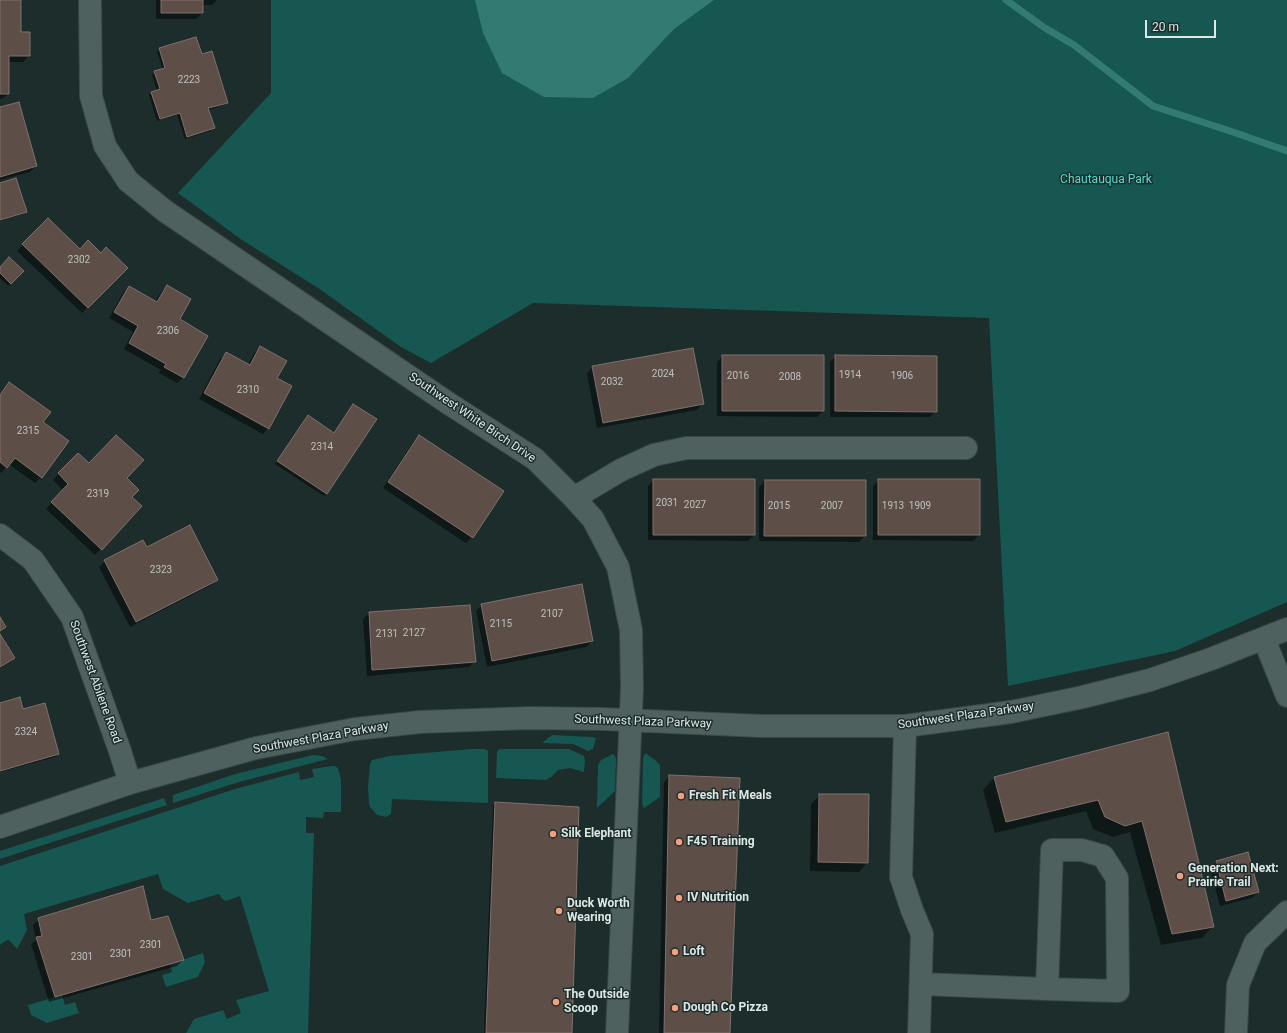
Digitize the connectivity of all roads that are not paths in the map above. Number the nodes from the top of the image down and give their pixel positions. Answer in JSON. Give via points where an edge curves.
{"nodes":[{"id":1,"x":90,"y":0,"type":"edge"},
{"id":2,"x":966,"y":448,"type":"dead end"},
{"id":3,"x":574,"y":498,"type":"junction"},
{"id":4,"x":0,"y":535,"type":"edge"},
{"id":5,"x":1287,"y":629,"type":"edge"},
{"id":6,"x":1264,"y":639,"type":"junction"},
{"id":7,"x":1287,"y":696,"type":"edge"},
{"id":8,"x":631,"y":720,"type":"junction"},
{"id":9,"x":905,"y":726,"type":"junction"},
{"id":10,"x":130,"y":783,"type":"junction"},
{"id":11,"x":0,"y":827,"type":"edge"},
{"id":12,"x":1287,"y":912,"type":"edge"},
{"id":13,"x":921,"y":984,"type":"junction"},
{"id":14,"x":1047,"y":989,"type":"junction"},
{"id":15,"x":617,"y":1033,"type":"edge"},
{"id":16,"x":919,"y":1033,"type":"edge"},
{"id":17,"x":1236,"y":1033,"type":"edge"}],
"edges":[{"from":1,"to":3,"type":"street","name":"Southwest White Birch Drive","via":[[91,96],[105,146],[128,181],[172,216],[535,459]]},
{"from":2,"to":3,"type":"street","via":[[686,448],[654,455],[621,470]]},
{"from":3,"to":8,"type":"street","name":"Southwest White Birch Drive","via":[[593,519],[618,567],[631,630]]},
{"from":4,"to":10,"type":"street","name":"Southwest Abilene Road","via":[[33,560],[72,617]]},
{"from":5,"to":6,"type":"street","name":"Southwest Plaza Parkway"},
{"from":6,"to":7,"type":"street"},
{"from":6,"to":9,"type":"street","name":"Southwest Plaza Parkway","via":[[1150,680],[1083,697],[1011,712]]},
{"from":8,"to":9,"type":"street","name":"Southwest Plaza Parkway","via":[[761,726]]},
{"from":8,"to":10,"type":"street","name":"Southwest Plaza Parkway","via":[[529,718],[420,722],[355,729],[256,748]]},
{"from":8,"to":15,"type":"street","name":"Southwest White Birch Drive"},
{"from":9,"to":13,"type":"street","via":[[901,877],[922,934]]},
{"from":10,"to":11,"type":"street","name":"Southwest Plaza Parkway"},
{"from":12,"to":17,"type":"street","via":[[1255,943],[1238,985]]},
{"from":13,"to":14,"type":"street"},
{"from":13,"to":16,"type":"street"},
{"from":14,"to":14,"type":"street","via":[[1118,991],[1117,878],[1103,856],[1082,850],[1052,850]]}]}
